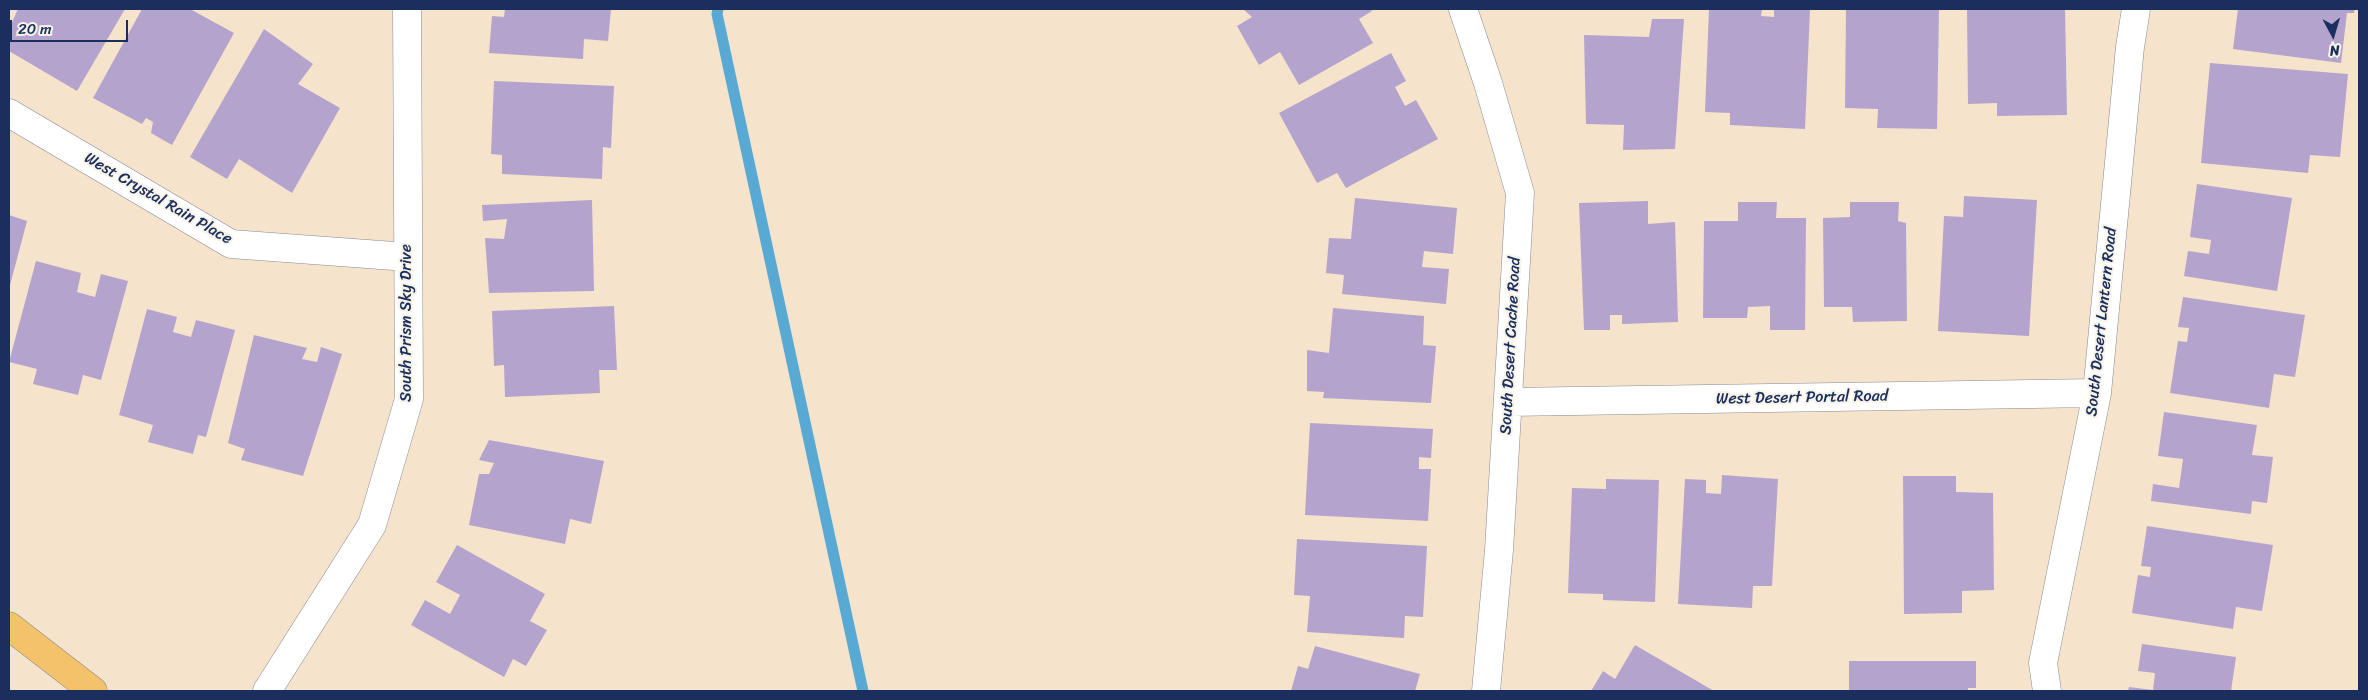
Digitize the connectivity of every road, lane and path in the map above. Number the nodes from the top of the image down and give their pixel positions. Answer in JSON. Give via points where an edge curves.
{"nodes":[{"id":1,"x":407,"y":9,"type":"edge"},
{"id":2,"x":1463,"y":9,"type":"edge"},
{"id":3,"x":2136,"y":9,"type":"edge"},
{"id":4,"x":9,"y":113,"type":"edge"},
{"id":5,"x":408,"y":257,"type":"junction"},
{"id":6,"x":2096,"y":394,"type":"junction"},
{"id":7,"x":1508,"y":402,"type":"junction"},
{"id":8,"x":9,"y":626,"type":"edge"},
{"id":9,"x":93,"y":691,"type":"edge"},
{"id":10,"x":267,"y":691,"type":"edge"},
{"id":11,"x":1486,"y":691,"type":"edge"},
{"id":12,"x":2047,"y":691,"type":"edge"}],
"edges":[{"from":1,"to":5,"type":"street","name":"South Prism Sky Drive"},
{"from":2,"to":7,"type":"street","name":"South Desert Cache Road","via":[[1520,193]]},
{"from":3,"to":6,"type":"street","name":"South Desert Lantern Road"},
{"from":4,"to":5,"type":"street","name":"West Crystal Rain Place","via":[[231,244]]},
{"from":5,"to":10,"type":"street","name":"South Prism Sky Drive","via":[[409,399],[372,525]]},
{"from":6,"to":7,"type":"street","name":"West Desert Portal Road"},
{"from":6,"to":12,"type":"street","name":"South Desert Lantern Road","via":[[2043,663]]},
{"from":7,"to":11,"type":"street","name":"South Desert Cache Road"},
{"from":8,"to":9,"type":"main road"}]}
